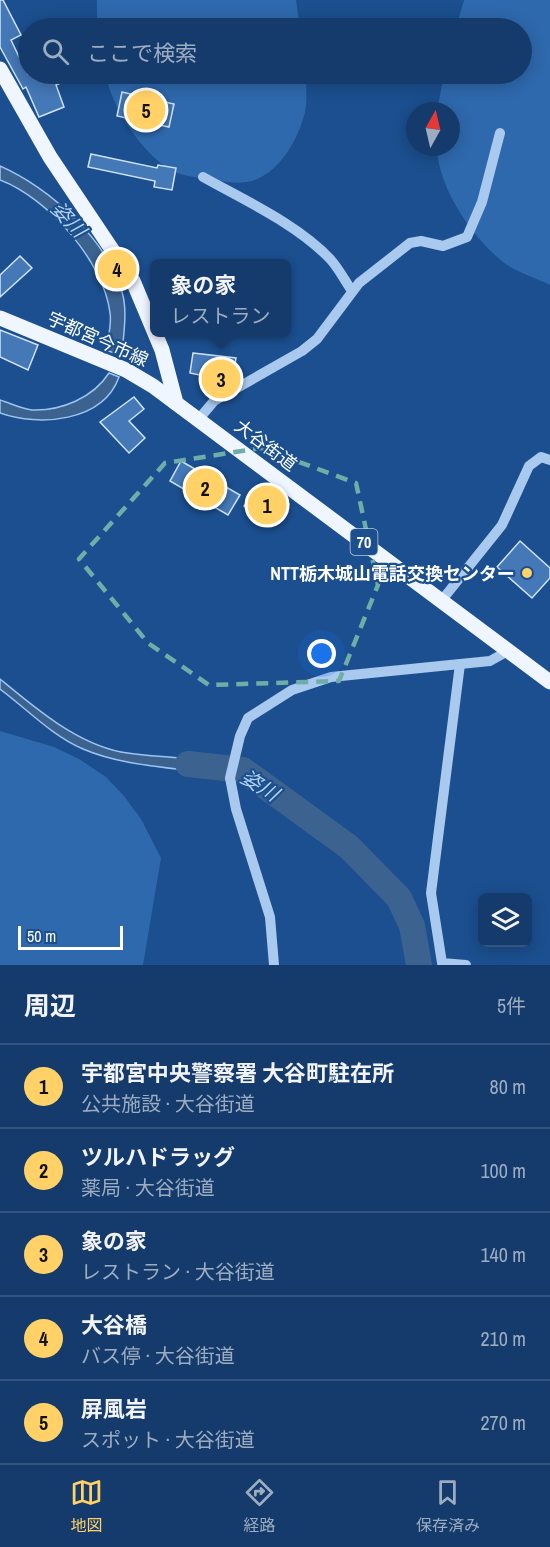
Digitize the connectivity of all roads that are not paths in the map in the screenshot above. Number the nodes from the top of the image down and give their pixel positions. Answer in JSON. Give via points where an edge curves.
{"nodes":[{"id":1,"x":0,"y":69,"type":"edge"},
{"id":2,"x":500,"y":133,"type":"dead end"},
{"id":3,"x":203,"y":177,"type":"dead end"},
{"id":4,"x":352,"y":291,"type":"junction"},
{"id":5,"x":0,"y":318,"type":"edge"},
{"id":6,"x":150,"y":322,"type":"edge"},
{"id":7,"x":156,"y":337,"type":"edge"},
{"id":8,"x":176,"y":403,"type":"junction"},
{"id":9,"x":198,"y":420,"type":"junction"},
{"id":10,"x":550,"y":459,"type":"edge"},
{"id":11,"x":442,"y":600,"type":"junction"},
{"id":12,"x":508,"y":651,"type":"junction"},
{"id":13,"x":460,"y":664,"type":"junction"},
{"id":14,"x":550,"y":682,"type":"edge"},
{"id":15,"x":442,"y":964,"type":"edge"},
{"id":16,"x":274,"y":965,"type":"edge"},
{"id":17,"x":466,"y":965,"type":"edge"}],
"edges":[{"from":1,"to":6,"type":"main road","via":[[50,157],[133,281]]},
{"from":2,"to":4,"type":"street","via":[[482,202],[467,237],[442,246],[421,241],[410,243]]},
{"from":3,"to":4,"type":"street","via":[[303,238],[330,260]]},
{"from":4,"to":9,"type":"street","via":[[317,339],[214,401]]},
{"from":5,"to":8,"type":"main road","name":"宇都宮今市線","number":"70","via":[[126,370]]},
{"from":7,"to":8,"type":"main road"},
{"from":8,"to":9,"type":"main road","name":"大谷街道","number":"70"},
{"from":9,"to":11,"type":"main road","name":"大谷街道","number":"70"},
{"from":10,"to":11,"type":"street","via":[[541,457],[529,466],[502,525]]},
{"from":11,"to":12,"type":"main road","name":"大谷街道","number":"70"},
{"from":12,"to":13,"type":"street","via":[[490,661]]},
{"from":12,"to":14,"type":"main road","name":"大谷街道","number":"70"},
{"from":13,"to":15,"type":"street","via":[[431,893]]},
{"from":13,"to":16,"type":"street","via":[[331,677],[292,690],[248,718],[230,778],[270,917]]},
{"from":15,"to":17,"type":"street"}]}
